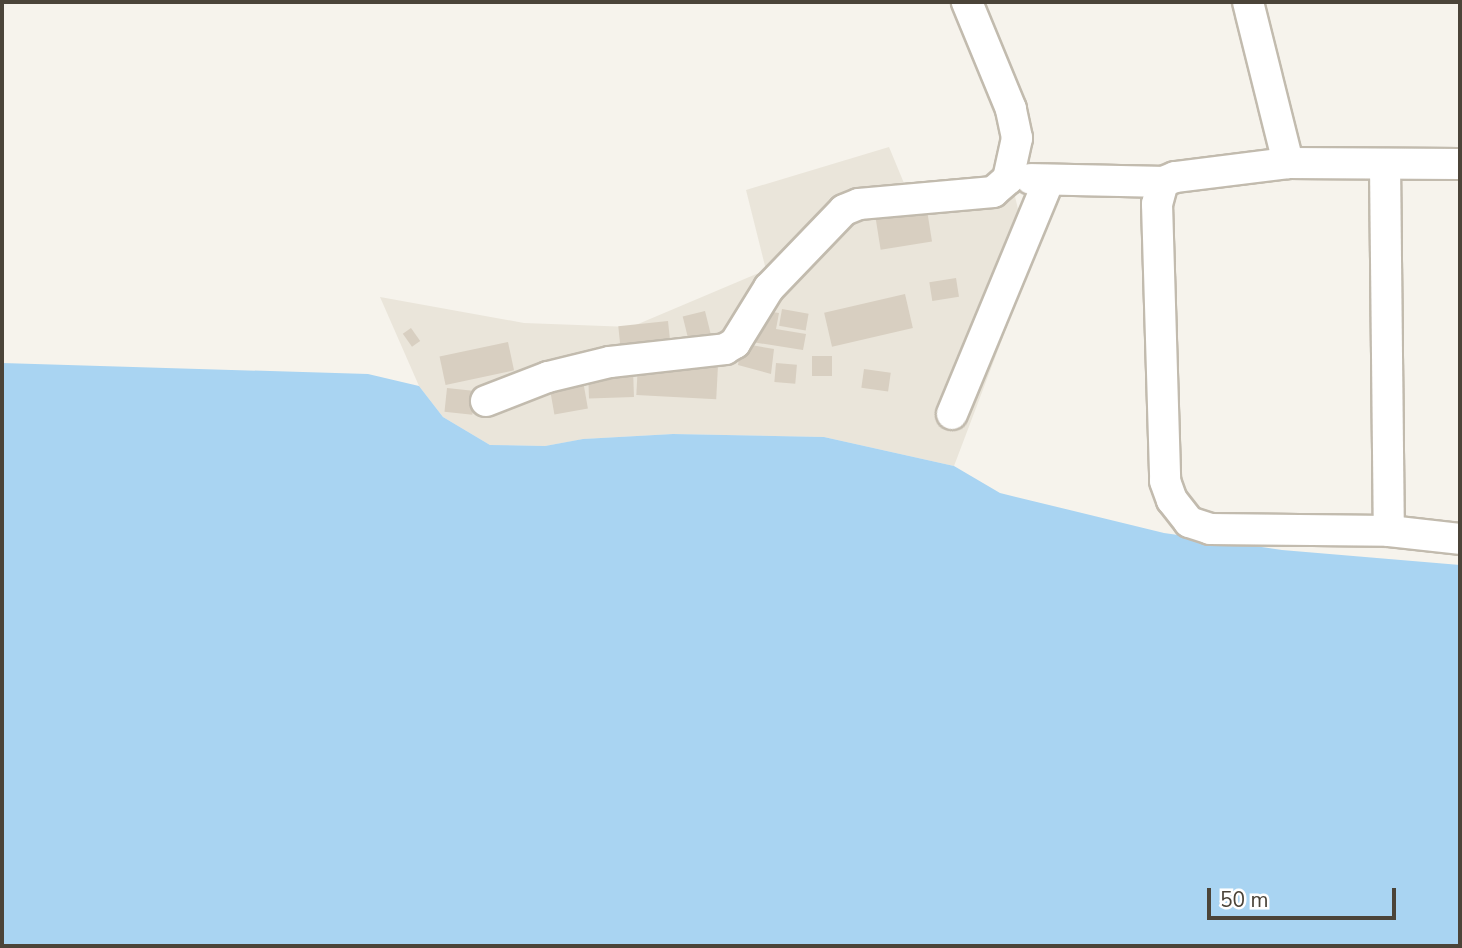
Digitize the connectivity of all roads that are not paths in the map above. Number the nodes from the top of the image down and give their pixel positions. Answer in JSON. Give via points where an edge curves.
{"nodes":[{"id":1,"x":967,"y":2,"type":"edge"},
{"id":2,"x":1248,"y":2,"type":"edge"},
{"id":3,"x":1288,"y":163,"type":"junction"},
{"id":4,"x":1385,"y":164,"type":"junction"},
{"id":5,"x":1460,"y":164,"type":"edge"},
{"id":6,"x":1007,"y":179,"type":"junction"},
{"id":7,"x":1049,"y":180,"type":"junction"},
{"id":8,"x":1163,"y":181,"type":"junction"},
{"id":9,"x":486,"y":401,"type":"dead end"},
{"id":10,"x":952,"y":414,"type":"dead end"},
{"id":11,"x":1389,"y":531,"type":"junction"},
{"id":12,"x":1460,"y":539,"type":"edge"}],
"edges":[{"from":1,"to":6,"type":"street","via":[[1011,108],[1017,138]]},
{"from":2,"to":3,"type":"street"},
{"from":3,"to":4,"type":"street"},
{"from":3,"to":8,"type":"street"},
{"from":4,"to":5,"type":"street"},
{"from":4,"to":11,"type":"street"},
{"from":6,"to":7,"type":"street"},
{"from":6,"to":9,"type":"street","via":[[993,192],[859,204],[844,210],[769,288],[735,343],[725,349],[610,362],[548,377]]},
{"from":7,"to":8,"type":"street"},
{"from":7,"to":10,"type":"street"},
{"from":8,"to":11,"type":"street","via":[[1157,204],[1165,481],[1172,500],[1189,522],[1210,529]]},
{"from":11,"to":12,"type":"street"}]}
